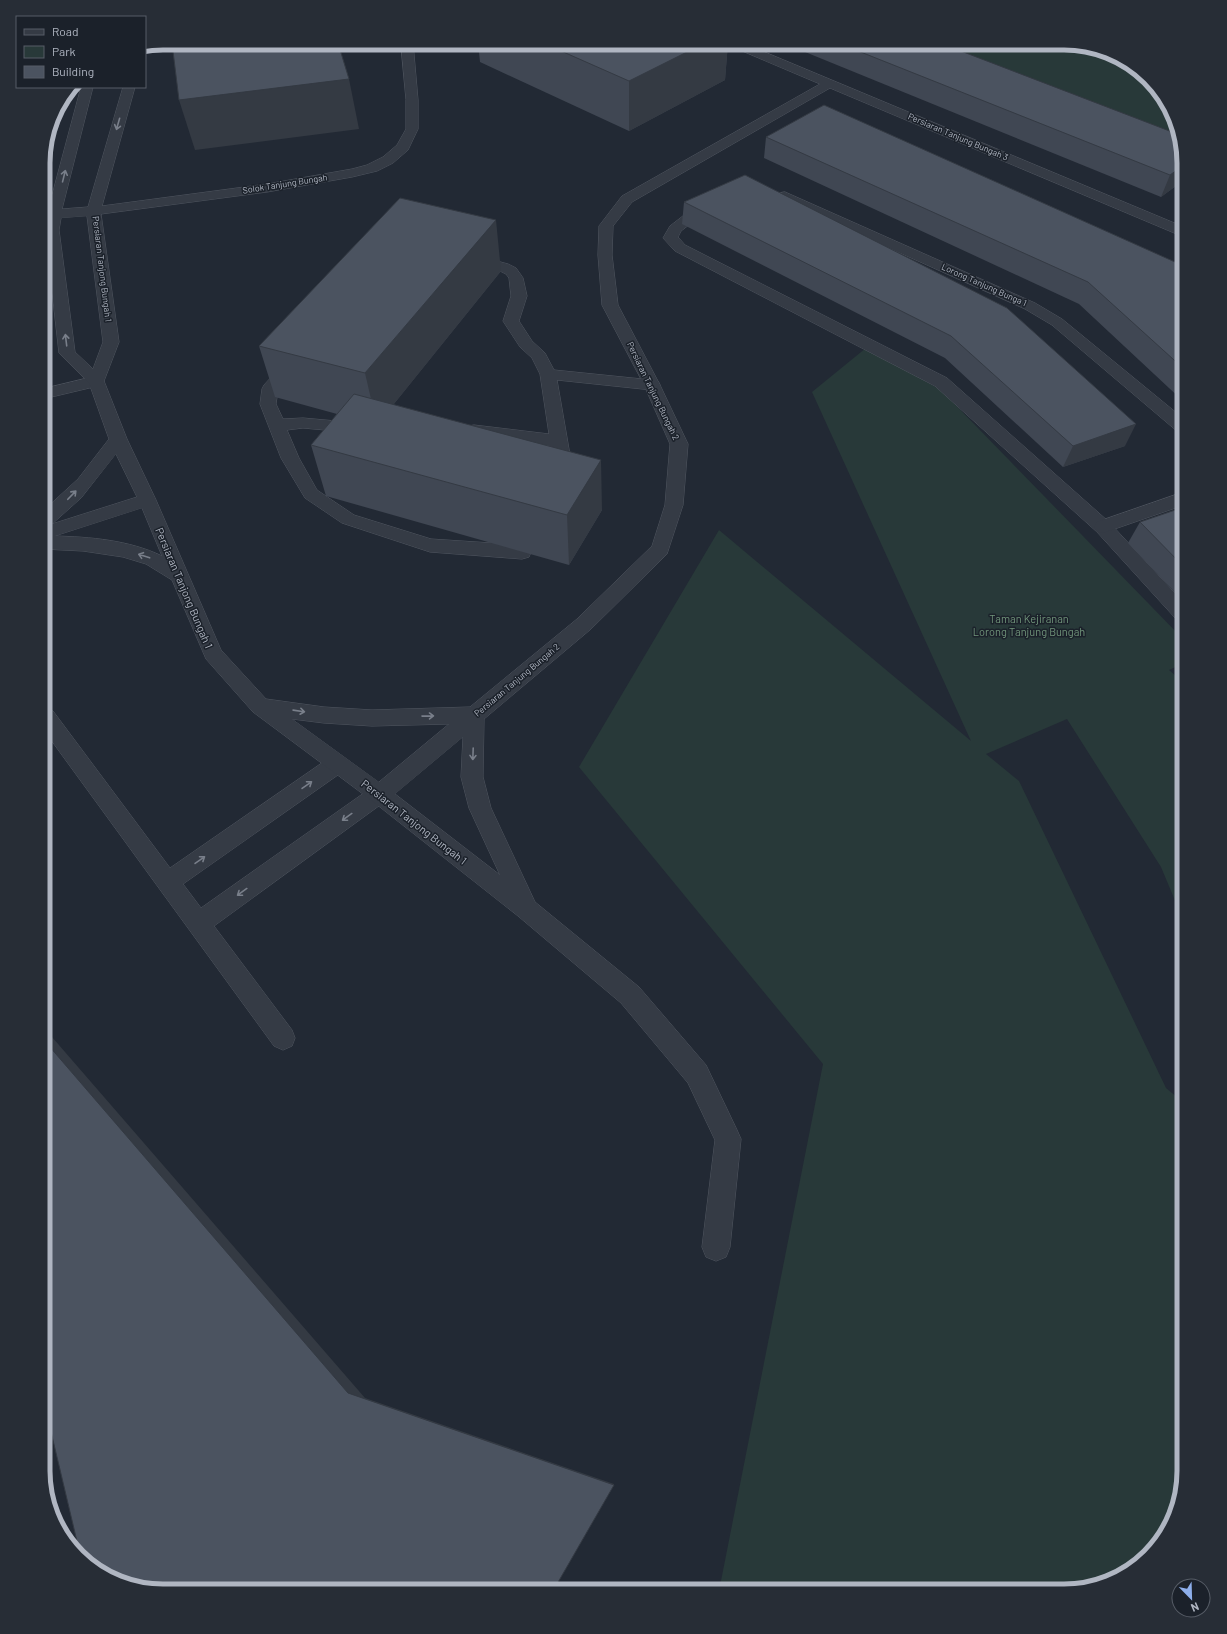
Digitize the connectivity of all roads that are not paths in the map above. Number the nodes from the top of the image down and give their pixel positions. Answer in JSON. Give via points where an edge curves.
{"nodes":[{"id":1,"x":408,"y":50,"type":"edge"},
{"id":2,"x":749,"y":50,"type":"edge"},
{"id":3,"x":829,"y":84,"type":"junction"},
{"id":4,"x":87,"y":88,"type":"edge"},
{"id":5,"x":129,"y":88,"type":"edge"},
{"id":6,"x":772,"y":191,"type":"edge"},
{"id":7,"x":718,"y":195,"type":"edge"},
{"id":8,"x":94,"y":212,"type":"junction"},
{"id":9,"x":54,"y":214,"type":"junction"},
{"id":10,"x":1177,"y":229,"type":"edge"},
{"id":11,"x":453,"y":254,"type":"edge"},
{"id":12,"x":302,"y":354,"type":"edge"},
{"id":13,"x":548,"y":374,"type":"junction"},
{"id":14,"x":96,"y":381,"type":"junction"},
{"id":15,"x":652,"y":385,"type":"junction"},
{"id":16,"x":50,"y":392,"type":"edge"},
{"id":17,"x":1177,"y":422,"type":"edge"},
{"id":18,"x":276,"y":425,"type":"junction"},
{"id":19,"x":376,"y":429,"type":"edge"},
{"id":20,"x":460,"y":429,"type":"edge"},
{"id":21,"x":118,"y":439,"type":"junction"},
{"id":22,"x":558,"y":440,"type":"junction"},
{"id":23,"x":565,"y":471,"type":"edge"},
{"id":24,"x":147,"y":500,"type":"junction"},
{"id":25,"x":1177,"y":501,"type":"edge"},
{"id":26,"x":50,"y":516,"type":"edge"},
{"id":27,"x":1103,"y":527,"type":"junction"},
{"id":28,"x":50,"y":531,"type":"edge"},
{"id":29,"x":50,"y":542,"type":"edge"},
{"id":30,"x":522,"y":552,"type":"edge"},
{"id":31,"x":178,"y":575,"type":"junction"},
{"id":32,"x":1177,"y":607,"type":"edge"},
{"id":33,"x":260,"y":706,"type":"junction"},
{"id":34,"x":474,"y":715,"type":"junction"},
{"id":35,"x":50,"y":722,"type":"edge"},
{"id":36,"x":337,"y":764,"type":"junction"},
{"id":37,"x":379,"y":794,"type":"junction"},
{"id":38,"x":168,"y":882,"type":"junction"},
{"id":39,"x":526,"y":909,"type":"junction"},
{"id":40,"x":198,"y":924,"type":"junction"},
{"id":41,"x":283,"y":1038,"type":"dead end"},
{"id":42,"x":716,"y":1247,"type":"dead end"}],
"edges":[{"from":1,"to":8,"type":"street","name":"Solok Tanjung Bungah","via":[[412,129],[403,147],[388,160],[372,168],[352,173],[260,189]]},
{"from":2,"to":3,"type":"street","name":"Persiaran Tanjung Bungah 3"},
{"from":3,"to":10,"type":"street","name":"Persiaran Tanjung Bungah 3"},
{"from":3,"to":15,"type":"street","name":"Persiaran Tanjung Bungah 2","via":[[627,198],[606,226],[610,305]]},
{"from":9,"to":4,"type":"street","name":"Persiaran Tanjong Bungah 1","one_way":true},
{"from":5,"to":8,"type":"street","name":"Persiaran Tanjong Bungah 1","one_way":true},
{"from":6,"to":17,"type":"street","name":"Lorong Tanjung Bunga 1","via":[[1030,306],[1057,322]]},
{"from":7,"to":27,"type":"street","via":[[675,229],[670,238],[680,248],[942,382]]},
{"from":8,"to":9,"type":"street","name":"Solok Tanjung Bungah"},
{"from":8,"to":14,"type":"street","name":"Persiaran Tanjong Bungah 1","via":[[96,243],[111,342]]},
{"from":14,"to":9,"type":"street","name":"Persiaran Tanjong Bungah 1","one_way":true,"via":[[67,353],[52,230]]},
{"from":11,"to":13,"type":"street","via":[[511,271],[516,278],[519,296],[511,321],[526,344],[540,356]]},
{"from":12,"to":18,"type":"street","via":[[270,389],[268,404]]},
{"from":13,"to":15,"type":"street"},
{"from":13,"to":22,"type":"street"},
{"from":14,"to":16,"type":"street"},
{"from":14,"to":21,"type":"street","name":"Persiaran Tanjong Bungah 1"},
{"from":15,"to":34,"type":"street","name":"Persiaran Tanjung Bungah 2","via":[[679,444],[674,504],[660,549],[584,624]]},
{"from":18,"to":19,"type":"street","via":[[303,422]]},
{"from":18,"to":30,"type":"street","via":[[290,458],[312,494],[348,519],[430,545]]},
{"from":20,"to":22,"type":"street"},
{"from":21,"to":24,"type":"street","name":"Persiaran Tanjong Bungah 1"},
{"from":26,"to":21,"type":"street","one_way":true,"via":[[101,464]]},
{"from":22,"to":23,"type":"street"},
{"from":24,"to":28,"type":"street"},
{"from":24,"to":31,"type":"street","name":"Persiaran Tanjong Bungah 1"},
{"from":25,"to":27,"type":"street"},
{"from":27,"to":32,"type":"street"},
{"from":31,"to":29,"type":"street","one_way":true,"via":[[150,558],[124,550]]},
{"from":31,"to":33,"type":"street","name":"Persiaran Tanjong Bungah 1","via":[[213,654]]},
{"from":33,"to":34,"type":"street","one_way":true,"via":[[324,715],[372,718]]},
{"from":33,"to":36,"type":"street","name":"Persiaran Tanjong Bungah 1"},
{"from":34,"to":37,"type":"street","name":"Persiaran Tanjung Bungah 2"},
{"from":34,"to":39,"type":"street","one_way":true,"via":[[472,777],[480,808]]},
{"from":35,"to":38,"type":"street"},
{"from":36,"to":37,"type":"street","name":"Persiaran Tanjong Bungah 1"},
{"from":38,"to":36,"type":"street","one_way":true},
{"from":37,"to":39,"type":"street","name":"Persiaran Tanjong Bungah 1"},
{"from":37,"to":40,"type":"street","name":"Persiaran Tanjung Bungah 2","one_way":true},
{"from":38,"to":40,"type":"street"},
{"from":39,"to":42,"type":"street","name":"Persiaran Tanjong Bungah 1","via":[[630,995],[697,1074],[728,1139]]},
{"from":40,"to":41,"type":"street"}]}
